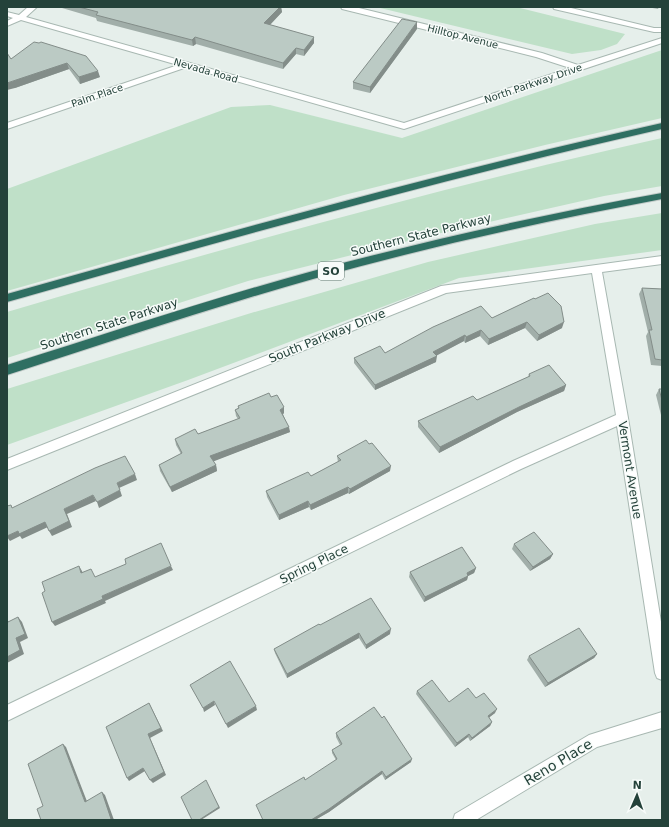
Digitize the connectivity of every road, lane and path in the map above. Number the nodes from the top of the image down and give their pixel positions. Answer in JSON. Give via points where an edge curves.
{"nodes":[{"id":1,"x":34,"y":7,"type":"edge"},
{"id":2,"x":345,"y":7,"type":"edge"},
{"id":3,"x":557,"y":7,"type":"edge"},
{"id":4,"x":7,"y":14,"type":"edge"},
{"id":5,"x":20,"y":18,"type":"junction"},
{"id":6,"x":7,"y":24,"type":"edge"},
{"id":7,"x":662,"y":30,"type":"edge"},
{"id":8,"x":662,"y":40,"type":"edge"},
{"id":9,"x":186,"y":65,"type":"junction"},
{"id":10,"x":579,"y":68,"type":"junction"},
{"id":11,"x":7,"y":126,"type":"edge"},
{"id":12,"x":404,"y":126,"type":"joint"},
{"id":13,"x":662,"y":126,"type":"edge"},
{"id":14,"x":662,"y":196,"type":"edge"},
{"id":15,"x":662,"y":260,"type":"edge"},
{"id":16,"x":596,"y":268,"type":"junction"},
{"id":17,"x":7,"y":298,"type":"edge"},
{"id":18,"x":7,"y":370,"type":"edge"},
{"id":19,"x":622,"y":418,"type":"junction"},
{"id":20,"x":7,"y":465,"type":"edge"},
{"id":21,"x":662,"y":673,"type":"edge"},
{"id":22,"x":7,"y":713,"type":"edge"},
{"id":23,"x":662,"y":720,"type":"edge"},
{"id":24,"x":461,"y":820,"type":"edge"}],
"edges":[{"from":1,"to":5,"type":"street"},
{"from":2,"to":10,"type":"street","name":"Hilltop Avenue","via":[[539,55]]},
{"from":3,"to":7,"type":"street"},
{"from":4,"to":5,"type":"street","name":"Nevada Road"},
{"from":5,"to":6,"type":"street"},
{"from":5,"to":9,"type":"street","name":"Nevada Road"},
{"from":8,"to":10,"type":"street","name":"North Parkway Drive"},
{"from":9,"to":11,"type":"street","name":"Palm Place"},
{"from":9,"to":12,"type":"street","name":"Nevada Road"},
{"from":10,"to":12,"type":"street","name":"North Parkway Drive"},
{"from":13,"to":17,"type":"highway","via":[[548,152],[309,213]]},
{"from":14,"to":18,"type":"highway","name":"Southern State Parkway","number":"SO","via":[[518,225],[362,262],[257,291]]},
{"from":15,"to":16,"type":"street","name":"South Parkway Drive"},
{"from":16,"to":19,"type":"street","name":"Vermont Avenue"},
{"from":16,"to":20,"type":"street","name":"South Parkway Drive","via":[[444,289]]},
{"from":19,"to":21,"type":"street","name":"Vermont Avenue"},
{"from":19,"to":22,"type":"street","name":"Spring Place","via":[[517,465]]},
{"from":23,"to":24,"type":"street","name":"Reno Place","via":[[594,740]]}]}
